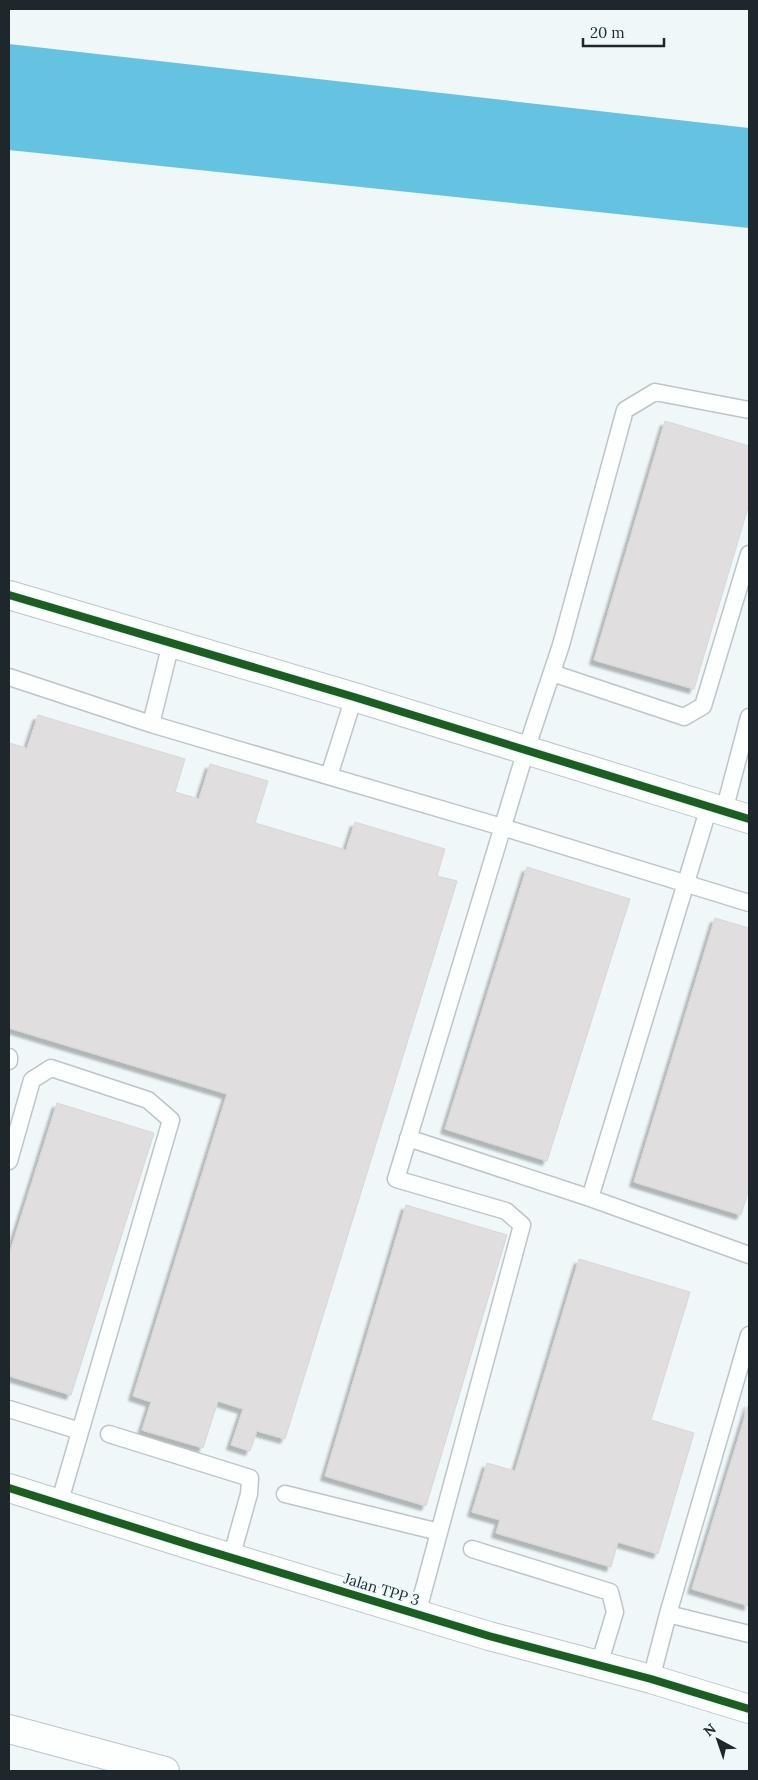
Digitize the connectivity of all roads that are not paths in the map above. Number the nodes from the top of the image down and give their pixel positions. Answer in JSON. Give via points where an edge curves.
{"nodes":[{"id":1,"x":749,"y":410,"type":"edge"},
{"id":2,"x":749,"y":554,"type":"edge"},
{"id":3,"x":9,"y":595,"type":"edge"},
{"id":4,"x":171,"y":643,"type":"junction"},
{"id":5,"x":552,"y":673,"type":"junction"},
{"id":6,"x":9,"y":677,"type":"edge"},
{"id":7,"x":354,"y":697,"type":"junction"},
{"id":8,"x":151,"y":724,"type":"junction"},
{"id":9,"x":748,"y":724,"type":"edge"},
{"id":10,"x":526,"y":750,"type":"junction"},
{"id":11,"x":329,"y":776,"type":"junction"},
{"id":12,"x":716,"y":809,"type":"junction"},
{"id":13,"x":749,"y":819,"type":"edge"},
{"id":14,"x":502,"y":827,"type":"junction"},
{"id":15,"x":686,"y":884,"type":"junction"},
{"id":16,"x":749,"y":903,"type":"edge"},
{"id":17,"x":9,"y":1057,"type":"edge"},
{"id":18,"x":9,"y":1061,"type":"edge"},
{"id":19,"x":408,"y":1138,"type":"junction"},
{"id":20,"x":9,"y":1161,"type":"edge"},
{"id":21,"x":590,"y":1198,"type":"junction"},
{"id":22,"x":749,"y":1255,"type":"edge"},
{"id":23,"x":749,"y":1335,"type":"edge"},
{"id":24,"x":9,"y":1409,"type":"edge"},
{"id":25,"x":80,"y":1431,"type":"junction"},
{"id":26,"x":108,"y":1434,"type":"dead end"},
{"id":27,"x":9,"y":1488,"type":"edge"},
{"id":28,"x":285,"y":1494,"type":"dead end"},
{"id":29,"x":59,"y":1504,"type":"junction"},
{"id":30,"x":440,"y":1532,"type":"junction"},
{"id":31,"x":472,"y":1550,"type":"dead end"},
{"id":32,"x":231,"y":1558,"type":"junction"},
{"id":33,"x":417,"y":1614,"type":"junction"},
{"id":34,"x":668,"y":1614,"type":"junction"},
{"id":35,"x":749,"y":1634,"type":"edge"},
{"id":36,"x":599,"y":1665,"type":"junction"},
{"id":37,"x":651,"y":1679,"type":"junction"},
{"id":38,"x":749,"y":1709,"type":"edge"},
{"id":39,"x":9,"y":1729,"type":"edge"},
{"id":40,"x":164,"y":1771,"type":"edge"}],
"edges":[{"from":1,"to":5,"type":"lane","via":[[655,392],[625,410]]},
{"from":2,"to":5,"type":"lane","via":[[703,706],[684,717]]},
{"from":3,"to":4,"type":"main road"},
{"from":4,"to":7,"type":"main road"},
{"from":4,"to":8,"type":"lane"},
{"from":5,"to":10,"type":"lane"},
{"from":6,"to":8,"type":"lane"},
{"from":7,"to":10,"type":"main road"},
{"from":7,"to":11,"type":"lane"},
{"from":8,"to":11,"type":"lane"},
{"from":9,"to":12,"type":"lane"},
{"from":10,"to":12,"type":"main road"},
{"from":10,"to":14,"type":"lane"},
{"from":11,"to":14,"type":"lane"},
{"from":12,"to":13,"type":"main road"},
{"from":12,"to":15,"type":"lane"},
{"from":14,"to":15,"type":"lane"},
{"from":14,"to":19,"type":"lane"},
{"from":15,"to":16,"type":"lane"},
{"from":15,"to":21,"type":"lane"},
{"from":17,"to":18,"type":"lane"},
{"from":19,"to":21,"type":"lane"},
{"from":19,"to":30,"type":"lane","via":[[396,1180],[506,1211],[522,1225]]},
{"from":20,"to":25,"type":"lane","via":[[32,1080],[51,1068],[148,1100],[172,1120]]},
{"from":21,"to":22,"type":"lane"},
{"from":23,"to":34,"type":"lane"},
{"from":24,"to":25,"type":"lane"},
{"from":25,"to":29,"type":"lane"},
{"from":26,"to":32,"type":"lane","via":[[250,1478],[249,1494]]},
{"from":27,"to":29,"type":"main road","name":"Jalan TPP 3"},
{"from":28,"to":30,"type":"lane"},
{"from":29,"to":32,"type":"main road","name":"Jalan TPP 3"},
{"from":30,"to":33,"type":"lane"},
{"from":31,"to":36,"type":"lane","via":[[610,1592],[615,1612]]},
{"from":32,"to":33,"type":"main road","name":"Jalan TPP 3"},
{"from":33,"to":36,"type":"main road","name":"Jalan TPP 3"},
{"from":34,"to":35,"type":"lane"},
{"from":34,"to":37,"type":"lane"},
{"from":36,"to":37,"type":"main road","name":"Jalan TPP 3"},
{"from":37,"to":38,"type":"main road","name":"Jalan TPP 3"},
{"from":39,"to":40,"type":"main road"}]}
